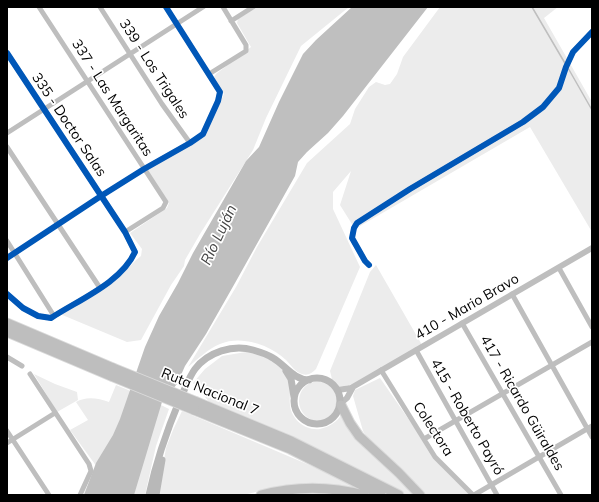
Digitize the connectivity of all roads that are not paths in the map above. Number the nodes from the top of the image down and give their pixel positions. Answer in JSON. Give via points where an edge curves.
{"nodes":[{"id":1,"x":39,"y":7,"type":"edge"},
{"id":2,"x":100,"y":7,"type":"edge"},
{"id":3,"x":166,"y":7,"type":"edge"},
{"id":4,"x":203,"y":7,"type":"edge"},
{"id":5,"x":223,"y":7,"type":"edge"},
{"id":6,"x":253,"y":7,"type":"edge"},
{"id":7,"x":231,"y":21,"type":"junction"},
{"id":8,"x":177,"y":24,"type":"junction"},
{"id":9,"x":592,"y":32,"type":"edge"},
{"id":10,"x":7,"y":53,"type":"edge"},
{"id":11,"x":130,"y":54,"type":"junction"},
{"id":12,"x":209,"y":74,"type":"junction"},
{"id":13,"x":87,"y":81,"type":"junction"},
{"id":14,"x":44,"y":109,"type":"junction"},
{"id":15,"x":7,"y":133,"type":"edge"},
{"id":16,"x":190,"y":143,"type":"junction"},
{"id":17,"x":7,"y":147,"type":"edge"},
{"id":18,"x":144,"y":169,"type":"junction"},
{"id":19,"x":101,"y":196,"type":"junction"},
{"id":20,"x":58,"y":225,"type":"junction"},
{"id":21,"x":125,"y":232,"type":"junction"},
{"id":22,"x":7,"y":241,"type":"edge"},
{"id":23,"x":592,"y":248,"type":"edge"},
{"id":24,"x":15,"y":254,"type":"junction"},
{"id":25,"x":7,"y":258,"type":"edge"},
{"id":26,"x":369,"y":265,"type":"dead end"},
{"id":27,"x":559,"y":268,"type":"junction"},
{"id":28,"x":100,"y":288,"type":"junction"},
{"id":29,"x":7,"y":294,"type":"edge"},
{"id":30,"x":512,"y":294,"type":"junction"},
{"id":31,"x":54,"y":316,"type":"junction"},
{"id":32,"x":7,"y":323,"type":"edge"},
{"id":33,"x":462,"y":323,"type":"junction"},
{"id":34,"x":592,"y":327,"type":"edge"},
{"id":35,"x":7,"y":332,"type":"edge"},
{"id":36,"x":592,"y":342,"type":"edge"},
{"id":37,"x":416,"y":350,"type":"junction"},
{"id":38,"x":7,"y":357,"type":"edge"},
{"id":39,"x":281,"y":364,"type":"junction"},
{"id":40,"x":551,"y":365,"type":"junction"},
{"id":41,"x":22,"y":366,"type":"dead end"},
{"id":42,"x":382,"y":370,"type":"junction"},
{"id":43,"x":112,"y":372,"type":"junction"},
{"id":44,"x":30,"y":374,"type":"dead end"},
{"id":45,"x":309,"y":380,"type":"junction"},
{"id":46,"x":355,"y":386,"type":"junction"},
{"id":47,"x":338,"y":390,"type":"junction"},
{"id":48,"x":502,"y":394,"type":"junction"},
{"id":49,"x":294,"y":398,"type":"junction"},
{"id":50,"x":341,"y":404,"type":"junction"},
{"id":51,"x":196,"y":406,"type":"junction"},
{"id":52,"x":55,"y":413,"type":"junction"},
{"id":53,"x":455,"y":421,"type":"junction"},
{"id":54,"x":590,"y":427,"type":"edge"},
{"id":55,"x":7,"y":431,"type":"edge"},
{"id":56,"x":592,"y":437,"type":"edge"},
{"id":57,"x":424,"y":439,"type":"junction"},
{"id":58,"x":12,"y":440,"type":"junction"},
{"id":59,"x":164,"y":440,"type":"junction"},
{"id":60,"x":7,"y":443,"type":"edge"},
{"id":61,"x":538,"y":456,"type":"junction"},
{"id":62,"x":492,"y":485,"type":"junction"},
{"id":63,"x":50,"y":495,"type":"edge"},
{"id":64,"x":80,"y":495,"type":"edge"},
{"id":65,"x":149,"y":495,"type":"edge"},
{"id":66,"x":156,"y":495,"type":"edge"},
{"id":67,"x":261,"y":495,"type":"edge"},
{"id":68,"x":364,"y":495,"type":"edge"},
{"id":69,"x":381,"y":495,"type":"edge"},
{"id":70,"x":399,"y":495,"type":"edge"},
{"id":71,"x":420,"y":495,"type":"edge"},
{"id":72,"x":474,"y":495,"type":"edge"},
{"id":73,"x":497,"y":495,"type":"edge"},
{"id":74,"x":561,"y":495,"type":"edge"}],
"edges":[{"from":1,"to":13,"type":"street","name":"337 - Las Margaritas"},
{"from":2,"to":11,"type":"street","name":"339 - Los Trigales"},
{"from":3,"to":8,"type":"street"},
{"from":4,"to":8,"type":"street"},
{"from":5,"to":7,"type":"street"},
{"from":6,"to":7,"type":"street"},
{"from":7,"to":12,"type":"street","via":[[246,45],[246,50]]},
{"from":8,"to":11,"type":"street"},
{"from":8,"to":12,"type":"street"},
{"from":9,"to":26,"type":"street","via":[[573,52],[559,88],[543,107],[523,122],[410,188],[357,223],[352,238]]},
{"from":10,"to":14,"type":"street","name":"335 - Doctor Salas"},
{"from":11,"to":13,"type":"street"},
{"from":11,"to":16,"type":"street","name":"339 - Los Trigales"},
{"from":12,"to":16,"type":"street","via":[[220,92],[218,101],[203,134]]},
{"from":13,"to":14,"type":"street"},
{"from":13,"to":18,"type":"street","name":"337 - Las Margaritas"},
{"from":14,"to":15,"type":"street"},
{"from":14,"to":19,"type":"street","name":"335 - Doctor Salas"},
{"from":16,"to":18,"type":"street"},
{"from":17,"to":20,"type":"street"},
{"from":18,"to":19,"type":"street"},
{"from":18,"to":21,"type":"street","name":"337 - Las Margaritas","via":[[166,202],[163,208]]},
{"from":19,"to":20,"type":"street"},
{"from":19,"to":21,"type":"street","name":"335 - Doctor Salas"},
{"from":20,"to":24,"type":"street"},
{"from":20,"to":28,"type":"street"},
{"from":21,"to":28,"type":"street","name":"335 - Doctor Salas","via":[[135,252],[132,259],[123,271]]},
{"from":22,"to":24,"type":"street"},
{"from":23,"to":27,"type":"street","name":"410 - Mario Bravo"},
{"from":24,"to":25,"type":"street"},
{"from":24,"to":31,"type":"street"},
{"from":27,"to":30,"type":"street","name":"410 - Mario Bravo"},
{"from":27,"to":34,"type":"street"},
{"from":28,"to":31,"type":"street"},
{"from":29,"to":31,"type":"street","via":[[23,308],[38,316]]},
{"from":30,"to":33,"type":"street","name":"410 - Mario Bravo"},
{"from":30,"to":40,"type":"street"},
{"from":32,"to":43,"type":"highway","name":"Ruta Nacional 7"},
{"from":33,"to":37,"type":"street","name":"410 - Mario Bravo"},
{"from":33,"to":48,"type":"street","name":"417 - Ricardo Güiraldes"},
{"from":35,"to":43,"type":"highway","name":"Ruta Nacional 7"},
{"from":36,"to":40,"type":"street"},
{"from":37,"to":42,"type":"street","name":"410 - Mario Bravo"},
{"from":37,"to":53,"type":"street","name":"415 - Roberto Payró"},
{"from":38,"to":41,"type":"street"},
{"from":39,"to":45,"type":"main road","via":[[302,379]]},
{"from":39,"to":49,"type":"main road","via":[[291,379]]},
{"from":39,"to":59,"type":"main road","via":[[266,354],[244,348],[231,349],[210,356],[195,369],[186,385]]},
{"from":40,"to":48,"type":"street"},
{"from":40,"to":54,"type":"street"},
{"from":42,"to":46,"type":"street","name":"410 - Mario Bravo"},
{"from":42,"to":57,"type":"street","name":"Colectora"},
{"from":43,"to":51,"type":"highway","name":"Ruta Nacional 7","bridge":true},
{"from":44,"to":52,"type":"street"},
{"from":45,"to":47,"type":"main road","via":[[325,379]]},
{"from":45,"to":49,"type":"main road","via":[[298,388]]},
{"from":46,"to":47,"type":"street","name":"410 - Mario Bravo"},
{"from":46,"to":50,"type":"street","name":"410 - Mario Bravo"},
{"from":47,"to":50,"type":"main road"},
{"from":48,"to":53,"type":"street"},
{"from":48,"to":61,"type":"street","name":"417 - Ricardo Güiraldes"},
{"from":49,"to":50,"type":"main road","via":[[298,414],[311,424],[327,423],[336,416]]},
{"from":50,"to":71,"type":"highway","via":[[359,436]]},
{"from":51,"to":69,"type":"highway","name":"Ruta Nacional 7","via":[[290,449]]},
{"from":51,"to":70,"type":"highway","name":"Ruta Nacional 7","via":[[291,441]]},
{"from":52,"to":58,"type":"street"},
{"from":52,"to":64,"type":"street","via":[[91,468]]},
{"from":53,"to":57,"type":"street"},
{"from":53,"to":62,"type":"street","name":"415 - Roberto Payró"},
{"from":54,"to":56,"type":"street"},
{"from":54,"to":61,"type":"street"},
{"from":55,"to":58,"type":"street"},
{"from":57,"to":72,"type":"street","name":"Colectora","via":[[435,457]]},
{"from":58,"to":60,"type":"street"},
{"from":58,"to":63,"type":"street"},
{"from":59,"to":65,"type":"main road"},
{"from":59,"to":66,"type":"main road"},
{"from":61,"to":62,"type":"street"},
{"from":61,"to":74,"type":"street","name":"417 - Ricardo Güiraldes"},
{"from":62,"to":72,"type":"street"},
{"from":62,"to":73,"type":"street","name":"415 - Roberto Payró"},
{"from":67,"to":68,"type":"highway","via":[[304,488],[341,490]]}]}
